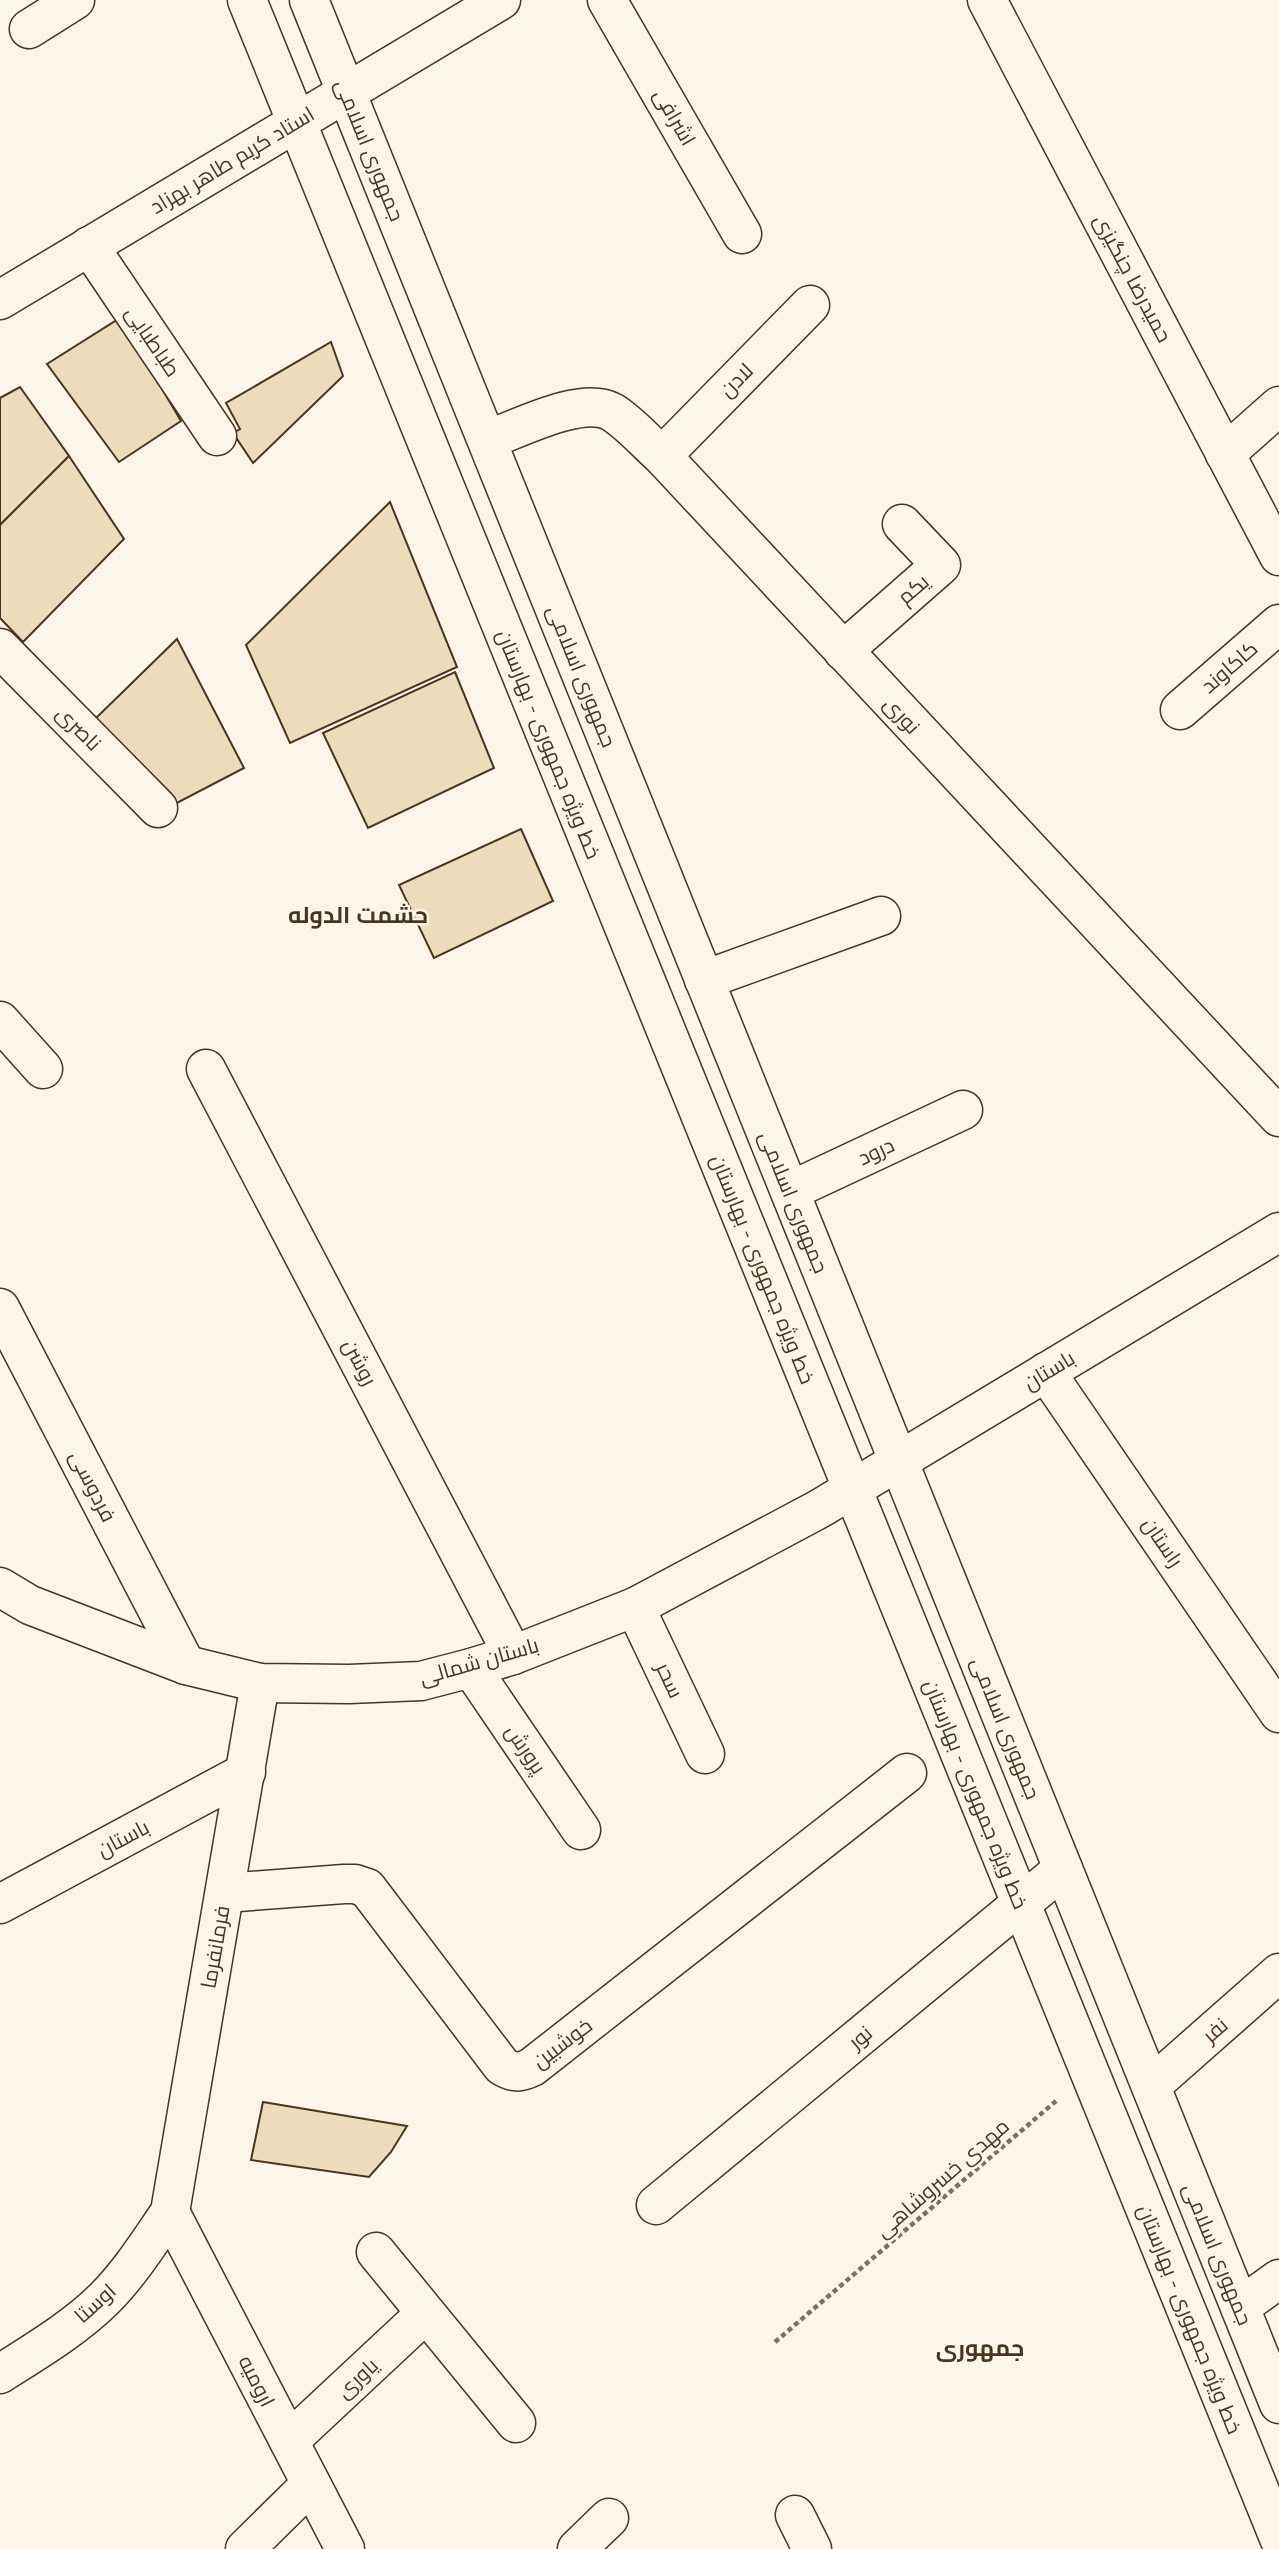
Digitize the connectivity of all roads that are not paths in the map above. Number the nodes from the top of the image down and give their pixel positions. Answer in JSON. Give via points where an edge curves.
{"nodes":[{"id":1,"x":75,"y":0,"type":"edge"},
{"id":2,"x":247,"y":0,"type":"edge"},
{"id":3,"x":309,"y":0,"type":"edge"},
{"id":4,"x":501,"y":0,"type":"edge"},
{"id":5,"x":607,"y":0,"type":"edge"},
{"id":6,"x":987,"y":0,"type":"edge"},
{"id":7,"x":29,"y":29,"type":"dead end"},
{"id":8,"x":346,"y":91,"type":"junction"},
{"id":9,"x":296,"y":121,"type":"junction"},
{"id":10,"x":742,"y":234,"type":"dead end"},
{"id":11,"x":89,"y":246,"type":"junction"},
{"id":12,"x":5,"y":287,"type":"edge"},
{"id":13,"x":810,"y":305,"type":"dead end"},
{"id":14,"x":1279,"y":406,"type":"edge"},
{"id":15,"x":217,"y":436,"type":"dead end"},
{"id":16,"x":487,"y":440,"type":"junction"},
{"id":17,"x":1225,"y":454,"type":"junction"},
{"id":18,"x":662,"y":456,"type":"junction"},
{"id":19,"x":902,"y":524,"type":"dead end"},
{"id":20,"x":1279,"y":556,"type":"edge"},
{"id":21,"x":1279,"y":624,"type":"edge"},
{"id":22,"x":0,"y":648,"type":"edge"},
{"id":23,"x":843,"y":651,"type":"junction"},
{"id":24,"x":1180,"y":710,"type":"dead end"},
{"id":25,"x":158,"y":808,"type":"dead end"},
{"id":26,"x":881,"y":916,"type":"dead end"},
{"id":27,"x":704,"y":980,"type":"junction"},
{"id":28,"x":0,"y":1021,"type":"edge"},
{"id":29,"x":43,"y":1069,"type":"dead end"},
{"id":30,"x":206,"y":1069,"type":"dead end"},
{"id":31,"x":963,"y":1110,"type":"dead end"},
{"id":32,"x":1279,"y":1117,"type":"edge"},
{"id":33,"x":790,"y":1191,"type":"junction"},
{"id":34,"x":1274,"y":1246,"type":"edge"},
{"id":35,"x":0,"y":1308,"type":"edge"},
{"id":36,"x":1046,"y":1372,"type":"junction"},
{"id":37,"x":899,"y":1461,"type":"junction"},
{"id":38,"x":852,"y":1489,"type":"junction"},
{"id":39,"x":819,"y":1509,"type":"joint"},
{"id":40,"x":0,"y":1587,"type":"edge"},
{"id":41,"x":635,"y":1607,"type":"junction"},
{"id":42,"x":513,"y":1655,"type":"junction"},
{"id":43,"x":186,"y":1665,"type":"junction"},
{"id":44,"x":471,"y":1668,"type":"junction"},
{"id":45,"x":260,"y":1683,"type":"junction"},
{"id":46,"x":1279,"y":1713,"type":"edge"},
{"id":47,"x":705,"y":1754,"type":"dead end"},
{"id":48,"x":246,"y":1772,"type":"junction"},
{"id":49,"x":907,"y":1773,"type":"dead end"},
{"id":50,"x":581,"y":1830,"type":"dead end"},
{"id":51,"x":1063,"y":1869,"type":"junction"},
{"id":52,"x":225,"y":1894,"type":"junction"},
{"id":53,"x":0,"y":1904,"type":"edge"},
{"id":54,"x":1021,"y":1904,"type":"junction"},
{"id":55,"x":1279,"y":1973,"type":"edge"},
{"id":56,"x":1151,"y":2087,"type":"junction"},
{"id":57,"x":656,"y":2205,"type":"dead end"},
{"id":58,"x":170,"y":2212,"type":"junction"},
{"id":59,"x":376,"y":2252,"type":"dead end"},
{"id":60,"x":1279,"y":2279,"type":"edge"},
{"id":61,"x":1240,"y":2307,"type":"junction"},
{"id":62,"x":425,"y":2314,"type":"junction"},
{"id":63,"x":0,"y":2374,"type":"edge"},
{"id":64,"x":1279,"y":2404,"type":"edge"},
{"id":65,"x":516,"y":2423,"type":"dead end"},
{"id":66,"x":289,"y":2441,"type":"junction"},
{"id":67,"x":311,"y":2484,"type":"junction"},
{"id":68,"x":609,"y":2518,"type":"dead end"},
{"id":69,"x":1279,"y":2538,"type":"edge"},
{"id":70,"x":245,"y":2549,"type":"edge"},
{"id":71,"x":345,"y":2549,"type":"edge"},
{"id":72,"x":577,"y":2549,"type":"edge"}],
"edges":[{"from":1,"to":7,"type":"street"},
{"from":2,"to":9,"type":"street","name":"خط ویژه جمهوری - بهارستان"},
{"from":3,"to":8,"type":"street","name":"جمهوری اسلامی"},
{"from":4,"to":8,"type":"street","name":"استاد کریم طاهر بهزاد"},
{"from":5,"to":10,"type":"street","name":"اشرافی"},
{"from":6,"to":17,"type":"street","name":"حمیدرضا چنگیزی"},
{"from":8,"to":9,"type":"street","name":"استاد کریم طاهر بهزاد"},
{"from":8,"to":16,"type":"street","name":"جمهوری اسلامی"},
{"from":9,"to":11,"type":"street","name":"استاد کریم طاهر بهزاد"},
{"from":9,"to":38,"type":"street","name":"خط ویژه جمهوری - بهارستان"},
{"from":11,"to":12,"type":"street","name":"استاد کریم طاهر بهزاد"},
{"from":11,"to":15,"type":"street","name":"طباطبایی"},
{"from":13,"to":18,"type":"street","name":"لادن"},
{"from":14,"to":17,"type":"street"},
{"from":16,"to":18,"type":"street","name":"نوری","via":[[578,407],[600,407],[614,413]]},
{"from":16,"to":27,"type":"street","name":"جمهوری اسلامی"},
{"from":17,"to":20,"type":"street","name":"حمیدرضا چنگیزی"},
{"from":18,"to":23,"type":"street","name":"نوری"},
{"from":19,"to":23,"type":"street","name":"یکم","via":[[941,565]]},
{"from":21,"to":24,"type":"street","name":"کاکاوند"},
{"from":22,"to":25,"type":"street","name":"ناصری"},
{"from":23,"to":32,"type":"street","name":"نوری"},
{"from":26,"to":27,"type":"street"},
{"from":27,"to":33,"type":"street","name":"جمهوری اسلامی"},
{"from":28,"to":29,"type":"street"},
{"from":30,"to":42,"type":"street","name":"روشن"},
{"from":31,"to":33,"type":"street","name":"درود"},
{"from":33,"to":37,"type":"street","name":"جمهوری اسلامی"},
{"from":34,"to":36,"type":"street","name":"باستان"},
{"from":35,"to":43,"type":"street","name":"فردوسی"},
{"from":36,"to":37,"type":"street","name":"باستان"},
{"from":36,"to":46,"type":"street","name":"راستان"},
{"from":37,"to":38,"type":"street","name":"باستان"},
{"from":37,"to":51,"type":"street","name":"جمهوری اسلامی"},
{"from":38,"to":39,"type":"street","name":"باستان"},
{"from":38,"to":54,"type":"street","name":"خط ویژه جمهوری - بهارستان"},
{"from":39,"to":41,"type":"street","name":"باستان شمالی"},
{"from":40,"to":43,"type":"street","name":"باستان شمالی","via":[[30,1605]]},
{"from":41,"to":42,"type":"street","name":"باستان شمالی"},
{"from":41,"to":47,"type":"street","name":"سحر"},
{"from":42,"to":44,"type":"street","name":"باستان شمالی"},
{"from":43,"to":45,"type":"street","name":"باستان شمالی"},
{"from":44,"to":45,"type":"street","name":"باستان شمالی","via":[[421,1681]]},
{"from":44,"to":50,"type":"street","name":"پرورش"},
{"from":45,"to":48,"type":"street","name":"فرمانفرما"},
{"from":48,"to":52,"type":"street","name":"فرمانفرما"},
{"from":48,"to":53,"type":"street","name":"باستان"},
{"from":49,"to":52,"type":"street","name":"خوشبین","via":[[543,2059],[520,2072],[502,2066],[367,1888],[344,1884]]},
{"from":51,"to":54,"type":"street","name":"نور"},
{"from":51,"to":56,"type":"street","name":"جمهوری اسلامی"},
{"from":52,"to":58,"type":"street","name":"فرمانفرما"},
{"from":54,"to":57,"type":"street","name":"نور"},
{"from":54,"to":69,"type":"street","name":"خط ویژه جمهوری - بهارستان"},
{"from":55,"to":56,"type":"street","name":"نفر"},
{"from":56,"to":61,"type":"street","name":"جمهوری اسلامی"},
{"from":58,"to":63,"type":"street","name":"اوستا","via":[[104,2298]]},
{"from":58,"to":66,"type":"street","name":"ارومیه"},
{"from":59,"to":62,"type":"street"},
{"from":60,"to":61,"type":"street"},
{"from":61,"to":64,"type":"street","name":"جمهوری اسلامی"},
{"from":62,"to":65,"type":"street"},
{"from":62,"to":66,"type":"street","name":"یاوری"},
{"from":66,"to":67,"type":"street","name":"ارومیه"},
{"from":67,"to":70,"type":"street"},
{"from":67,"to":71,"type":"street","name":"ارومیه"},
{"from":68,"to":72,"type":"street"}]}
